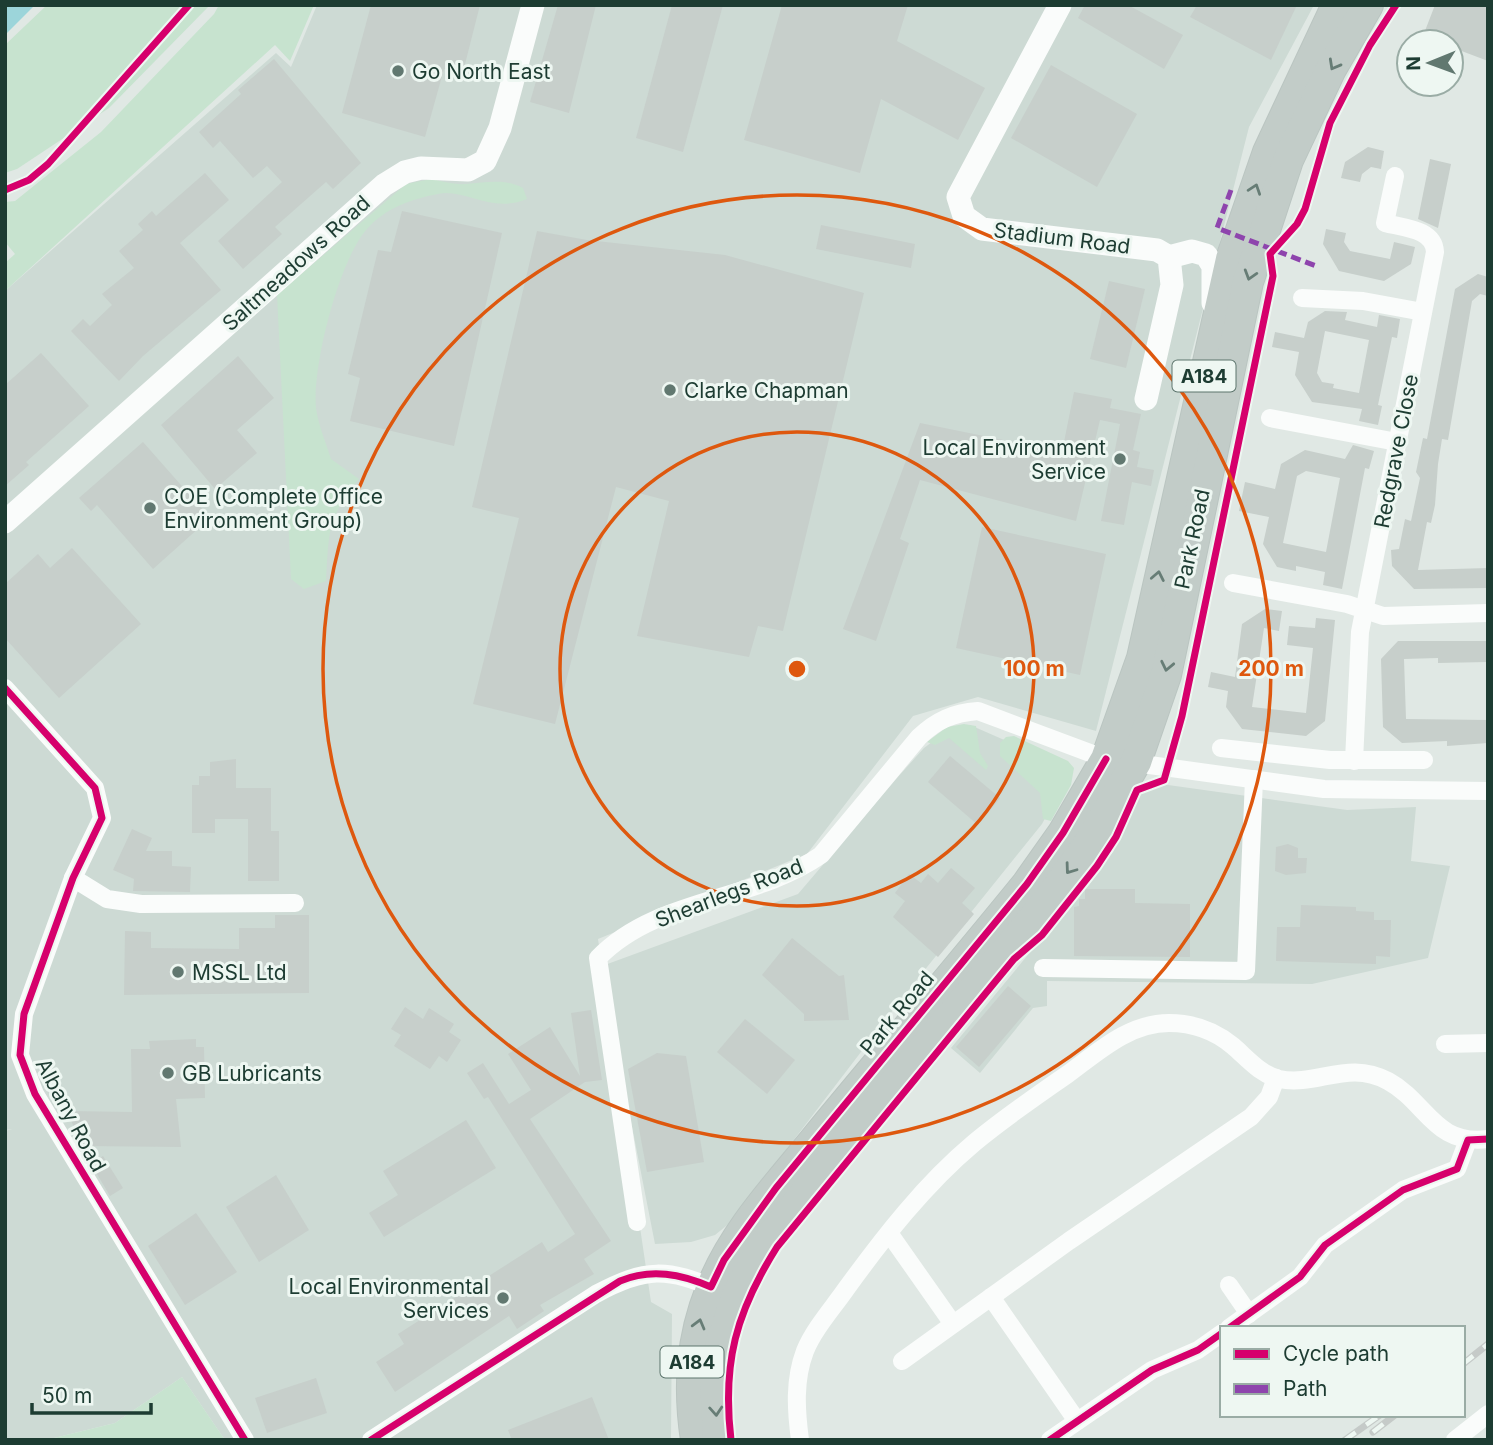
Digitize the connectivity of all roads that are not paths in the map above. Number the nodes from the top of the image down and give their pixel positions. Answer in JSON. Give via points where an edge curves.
{"nodes":[{"id":1,"x":533,"y":5,"type":"edge"},
{"id":2,"x":1060,"y":5,"type":"edge"},
{"id":3,"x":1337,"y":5,"type":"edge"},
{"id":4,"x":1368,"y":5,"type":"edge"},
{"id":5,"x":1395,"y":176,"type":"dead end"},
{"id":6,"x":1169,"y":257,"type":"junction"},
{"id":7,"x":1302,"y":298,"type":"dead end"},
{"id":8,"x":1423,"y":312,"type":"junction"},
{"id":9,"x":1216,"y":323,"type":"junction"},
{"id":10,"x":1146,"y":399,"type":"dead end"},
{"id":11,"x":1270,"y":418,"type":"dead end"},
{"id":12,"x":1398,"y":442,"type":"junction"},
{"id":13,"x":5,"y":522,"type":"edge"},
{"id":14,"x":1233,"y":583,"type":"dead end"},
{"id":15,"x":1363,"y":611,"type":"junction"},
{"id":16,"x":1164,"y":612,"type":"junction"},
{"id":17,"x":1488,"y":613,"type":"edge"},
{"id":18,"x":5,"y":688,"type":"edge"},
{"id":19,"x":1221,"y":748,"type":"dead end"},
{"id":20,"x":1106,"y":759,"type":"junction"},
{"id":21,"x":1424,"y":760,"type":"dead end"},
{"id":22,"x":1354,"y":761,"type":"junction"},
{"id":23,"x":1136,"y":762,"type":"junction"},
{"id":24,"x":1254,"y":779,"type":"junction"},
{"id":25,"x":1488,"y":791,"type":"edge"},
{"id":26,"x":74,"y":878,"type":"junction"},
{"id":27,"x":295,"y":902,"type":"dead end"},
{"id":28,"x":1043,"y":968,"type":"dead end"},
{"id":29,"x":1488,"y":1043,"type":"edge"},
{"id":30,"x":1445,"y":1044,"type":"dead end"},
{"id":31,"x":1276,"y":1078,"type":"junction"},
{"id":32,"x":1488,"y":1139,"type":"edge"},
{"id":33,"x":1468,"y":1140,"type":"junction"},
{"id":34,"x":637,"y":1222,"type":"dead end"},
{"id":35,"x":889,"y":1233,"type":"junction"},
{"id":36,"x":1229,"y":1285,"type":"dead end"},
{"id":37,"x":723,"y":1292,"type":"junction"},
{"id":38,"x":991,"y":1297,"type":"junction"},
{"id":39,"x":1249,"y":1314,"type":"junction"},
{"id":40,"x":953,"y":1324,"type":"junction"},
{"id":41,"x":1232,"y":1326,"type":"edge"},
{"id":42,"x":1220,"y":1334,"type":"edge"},
{"id":43,"x":902,"y":1361,"type":"dead end"},
{"id":44,"x":1488,"y":1414,"type":"edge"},
{"id":45,"x":1077,"y":1421,"type":"junction"},
{"id":46,"x":1461,"y":1438,"type":"edge"},
{"id":47,"x":245,"y":1440,"type":"edge"},
{"id":48,"x":371,"y":1440,"type":"edge"},
{"id":49,"x":695,"y":1440,"type":"edge"},
{"id":50,"x":718,"y":1440,"type":"edge"},
{"id":51,"x":800,"y":1440,"type":"edge"},
{"id":52,"x":1050,"y":1440,"type":"edge"}],
"edges":[{"from":1,"to":13,"type":"street","name":"Saltmeadows Road","via":[[500,128],[485,161],[468,170],[421,168],[384,185]]},
{"from":2,"to":6,"type":"street","name":"Stadium Road","via":[[958,197],[964,216],[982,229],[1157,250]]},
{"from":9,"to":3,"type":"highway","name":"Park Road","number":"A184","one_way":true,"via":[[1231,259],[1268,152]]},
{"from":4,"to":16,"type":"highway","name":"Park Road","number":"A184","one_way":true,"via":[[1331,69],[1288,160],[1248,282]]},
{"from":5,"to":8,"type":"street","name":"Redgrave Close","via":[[1385,223],[1419,232],[1434,243]]},
{"from":6,"to":9,"type":"street","via":[[1192,251],[1206,255],[1213,265]]},
{"from":6,"to":10,"type":"street","via":[[1172,285]]},
{"from":7,"to":8,"type":"street","via":[[1363,301]]},
{"from":8,"to":12,"type":"street","name":"Redgrave Close"},
{"from":16,"to":9,"type":"highway","name":"Park Road","number":"A184","one_way":true},
{"from":11,"to":12,"type":"street"},
{"from":12,"to":15,"type":"street","name":"Redgrave Close"},
{"from":14,"to":15,"type":"street"},
{"from":15,"to":17,"type":"street","via":[[1382,616]]},
{"from":15,"to":22,"type":"street","name":"Redgrave Close"},
{"from":16,"to":20,"type":"highway","name":"Park Road","number":"A184","via":[[1142,658]]},
{"from":16,"to":23,"type":"highway","name":"Park Road","number":"A184","one_way":true,"via":[[1166,675]]},
{"from":18,"to":26,"type":"street","name":"Albany Road","via":[[95,788],[102,818]]},
{"from":19,"to":22,"type":"street"},
{"from":20,"to":23,"type":"street","name":"Shearlegs Road"},
{"from":20,"to":34,"type":"street","name":"Shearlegs Road","via":[[986,713],[959,712],[936,721],[919,737],[821,855],[802,869],[670,914],[617,939],[598,958],[598,974]]},
{"from":20,"to":37,"type":"highway","name":"Park Road","number":"A184","via":[[1027,884],[776,1188],[724,1260]]},
{"from":21,"to":22,"type":"street"},
{"from":23,"to":24,"type":"street","name":"Shearlegs Road"},
{"from":23,"to":37,"type":"highway","name":"Park Road","number":"A184","one_way":true,"via":[[1089,843],[1046,903]]},
{"from":24,"to":25,"type":"street","name":"Shearlegs Road","via":[[1350,791]]},
{"from":24,"to":28,"type":"street","via":[[1246,971]]},
{"from":26,"to":27,"type":"street","via":[[107,899],[141,904]]},
{"from":26,"to":47,"type":"street","name":"Albany Road","via":[[24,1014],[20,1055],[35,1094]]},
{"from":29,"to":30,"type":"street"},
{"from":31,"to":33,"type":"street","via":[[1304,1079],[1346,1071],[1374,1075],[1407,1095],[1444,1131]]},
{"from":31,"to":35,"type":"street","via":[[1204,1029],[1170,1023],[1141,1027],[1116,1039],[973,1143]]},
{"from":31,"to":38,"type":"street","via":[[1269,1097],[1251,1117]]},
{"from":32,"to":33,"type":"street"},
{"from":33,"to":39,"type":"street","via":[[1457,1169],[1404,1190],[1325,1245],[1300,1277]]},
{"from":35,"to":40,"type":"street"},
{"from":35,"to":51,"type":"street","via":[[806,1351],[797,1387]]},
{"from":36,"to":39,"type":"street"},
{"from":37,"to":48,"type":"street","via":[[682,1276],[658,1273],[620,1281]]},
{"from":49,"to":37,"type":"highway","number":"A184","one_way":true,"via":[[693,1348]]},
{"from":37,"to":50,"type":"highway","number":"A184","one_way":true,"via":[[716,1365]]},
{"from":38,"to":40,"type":"street"},
{"from":38,"to":45,"type":"street"},
{"from":39,"to":41,"type":"street"},
{"from":40,"to":43,"type":"street"},
{"from":42,"to":45,"type":"street","via":[[1198,1350],[1152,1370]]},
{"from":44,"to":46,"type":"street"},
{"from":45,"to":52,"type":"street"}]}
